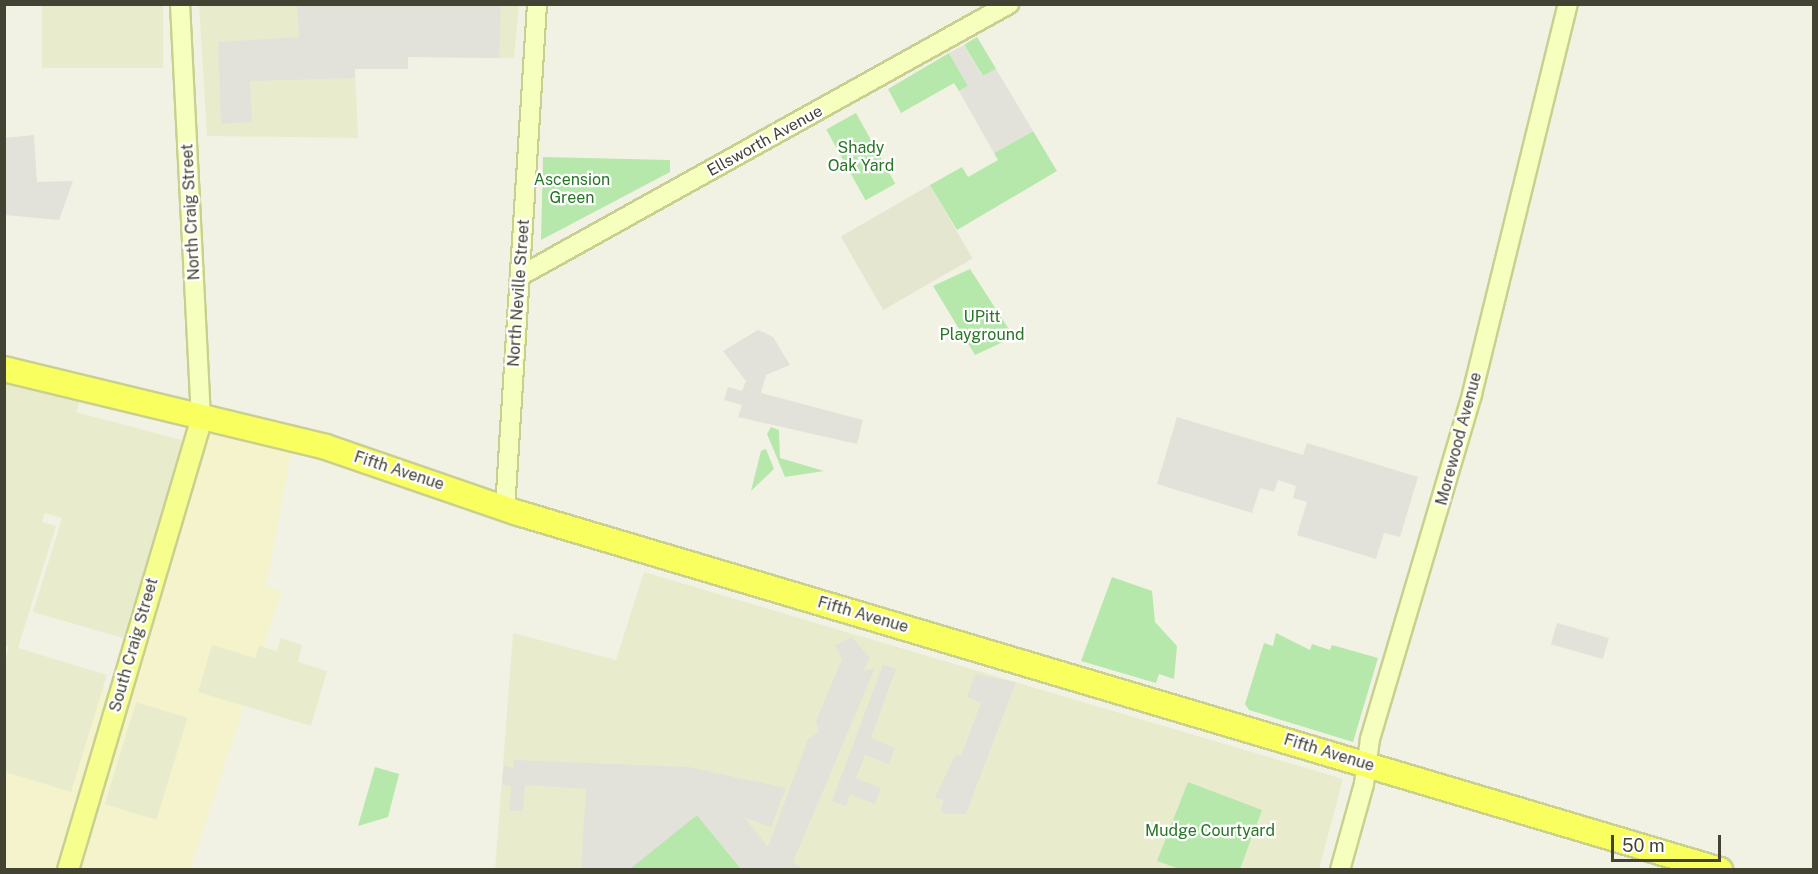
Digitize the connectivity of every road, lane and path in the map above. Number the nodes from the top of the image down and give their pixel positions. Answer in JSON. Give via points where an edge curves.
{"nodes":[{"id":1,"x":180,"y":4,"type":"edge"},
{"id":2,"x":537,"y":4,"type":"edge"},
{"id":3,"x":1009,"y":4,"type":"edge"},
{"id":4,"x":1568,"y":4,"type":"edge"},
{"id":5,"x":520,"y":276,"type":"junction"},
{"id":6,"x":4,"y":369,"type":"edge"},
{"id":7,"x":201,"y":421,"type":"junction"},
{"id":8,"x":505,"y":509,"type":"junction"},
{"id":9,"x":1367,"y":764,"type":"junction"},
{"id":10,"x":68,"y":870,"type":"edge"},
{"id":11,"x":1340,"y":870,"type":"edge"},
{"id":12,"x":1720,"y":870,"type":"edge"}],
"edges":[{"from":1,"to":7,"type":"main road","name":"North Craig Street"},
{"from":2,"to":5,"type":"main road","name":"North Neville Street"},
{"from":3,"to":5,"type":"main road","name":"Ellsworth Avenue"},
{"from":4,"to":9,"type":"main road","name":"Morewood Avenue","via":[[1472,394]]},
{"from":5,"to":8,"type":"main road","name":"North Neville Street"},
{"from":6,"to":7,"type":"highway","name":"Fifth Avenue"},
{"from":7,"to":8,"type":"highway","name":"Fifth Avenue","via":[[326,447]]},
{"from":7,"to":10,"type":"main road","name":"South Craig Street"},
{"from":8,"to":9,"type":"highway","name":"Fifth Avenue"},
{"from":9,"to":11,"type":"main road","name":"Morewood Avenue"},
{"from":9,"to":12,"type":"highway","name":"Fifth Avenue"}]}
